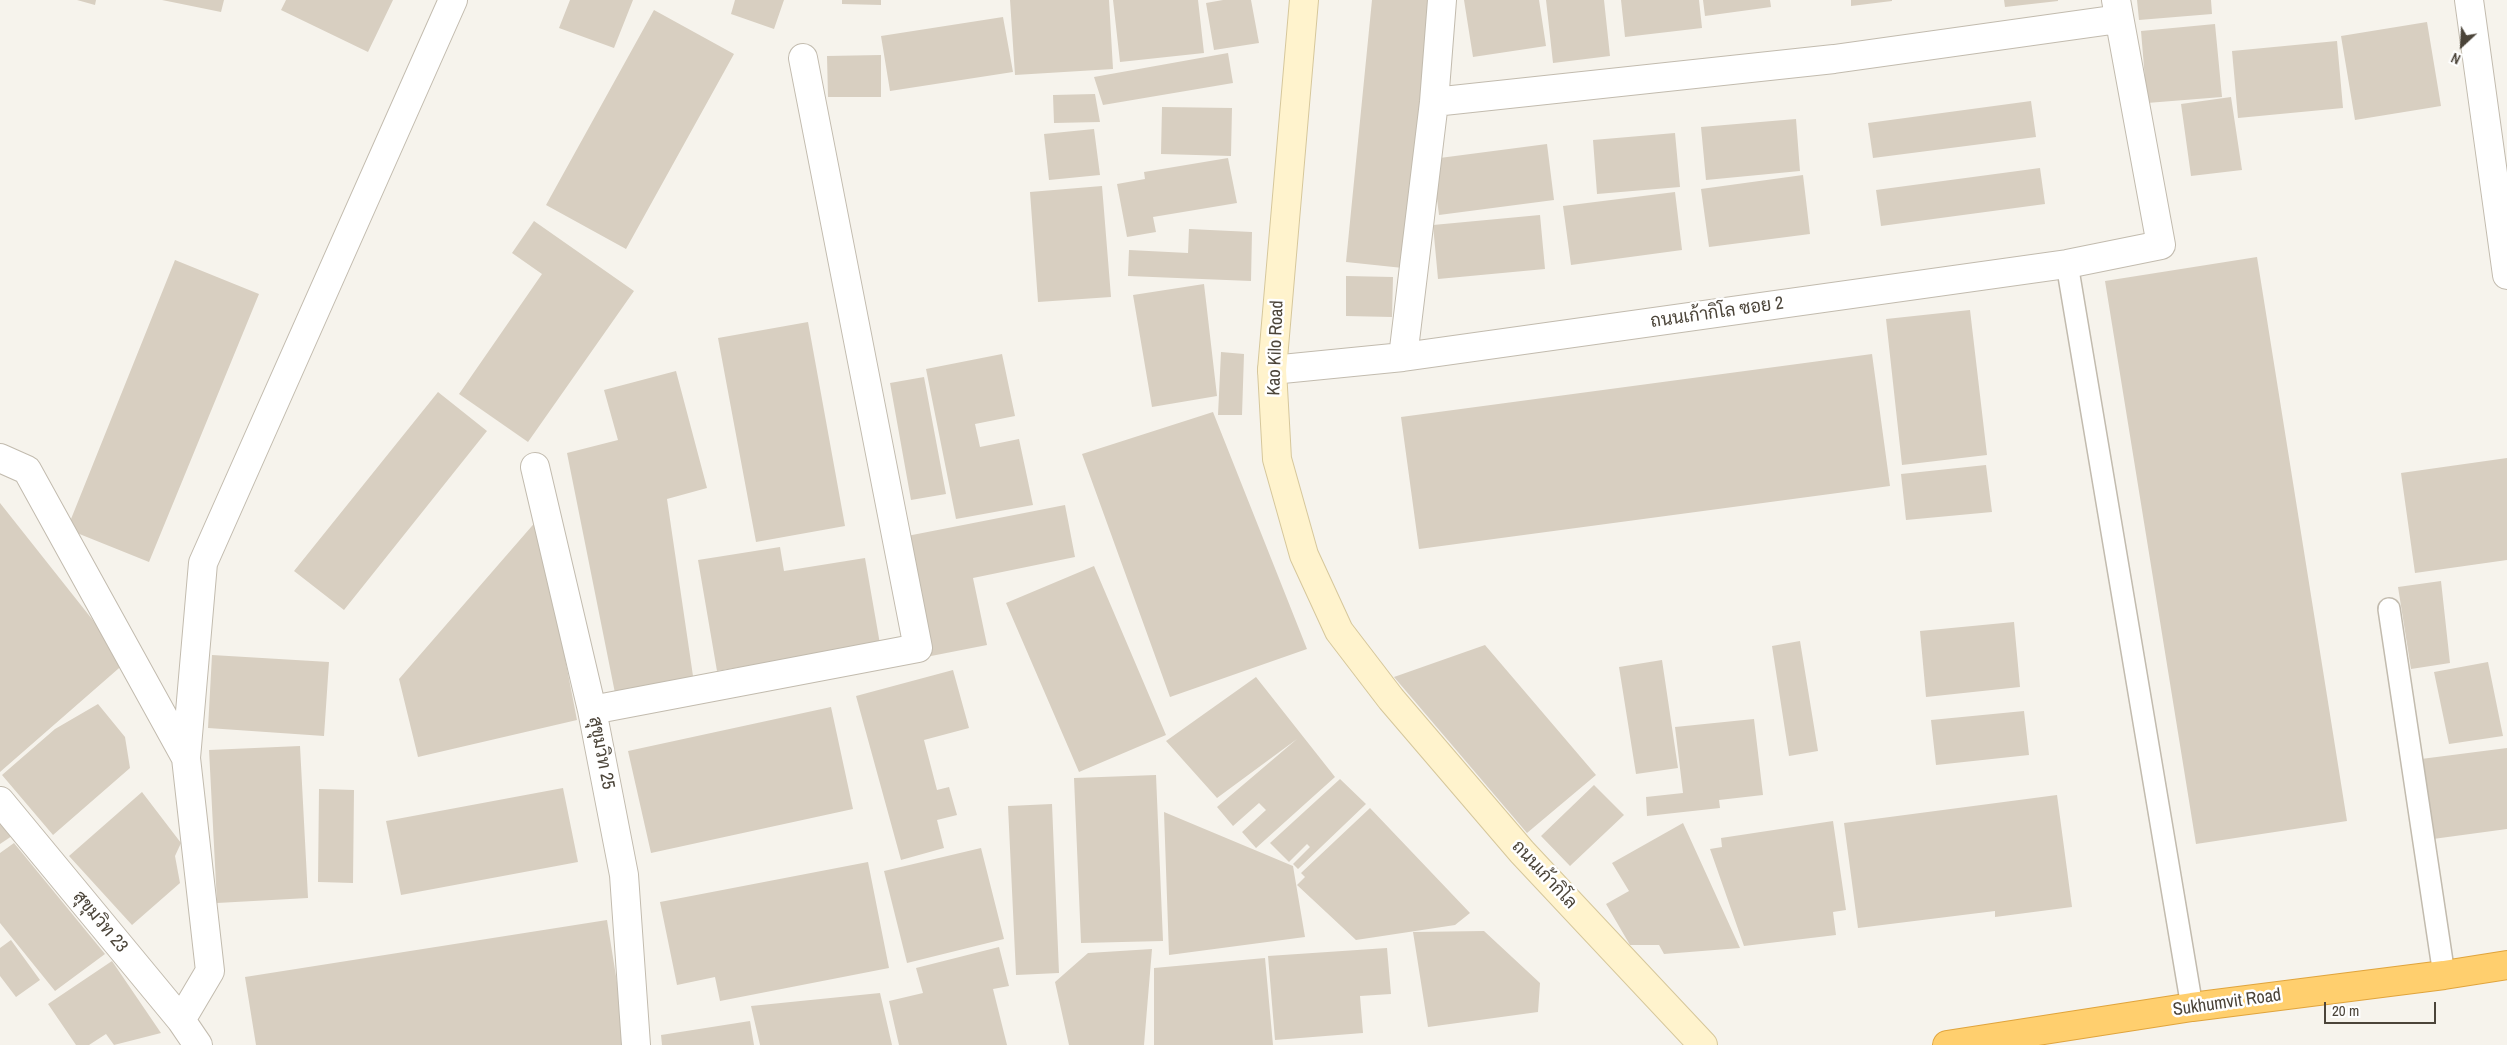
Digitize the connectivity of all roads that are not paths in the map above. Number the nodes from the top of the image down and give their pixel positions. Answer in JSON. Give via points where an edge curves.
{"nodes":[{"id":1,"x":453,"y":0,"type":"edge"},
{"id":2,"x":1304,"y":0,"type":"edge"},
{"id":3,"x":1442,"y":0,"type":"edge"},
{"id":4,"x":2469,"y":0,"type":"edge"},
{"id":5,"x":2117,"y":10,"type":"edge"},
{"id":6,"x":803,"y":58,"type":"dead end"},
{"id":7,"x":1434,"y":102,"type":"junction"},
{"id":8,"x":2067,"y":264,"type":"junction"},
{"id":9,"x":2507,"y":275,"type":"edge"},
{"id":10,"x":1403,"y":357,"type":"junction"},
{"id":11,"x":1272,"y":370,"type":"junction"},
{"id":12,"x":0,"y":458,"type":"edge"},
{"id":13,"x":535,"y":467,"type":"dead end"},
{"id":14,"x":2389,"y":609,"type":"dead end"},
{"id":15,"x":592,"y":710,"type":"junction"},
{"id":16,"x":186,"y":758,"type":"junction"},
{"id":17,"x":0,"y":801,"type":"edge"},
{"id":18,"x":2507,"y":965,"type":"edge"},
{"id":19,"x":2444,"y":975,"type":"junction"},
{"id":20,"x":2192,"y":1007,"type":"junction"},
{"id":21,"x":181,"y":1020,"type":"junction"},
{"id":22,"x":198,"y":1045,"type":"edge"},
{"id":23,"x":636,"y":1045,"type":"edge"},
{"id":24,"x":1703,"y":1045,"type":"edge"},
{"id":25,"x":1947,"y":1045,"type":"edge"}],
"edges":[{"from":1,"to":16,"type":"street","via":[[203,562]]},
{"from":2,"to":11,"type":"main road","name":"Kao Kilo Road"},
{"from":3,"to":7,"type":"street"},
{"from":4,"to":9,"type":"street"},
{"from":5,"to":7,"type":"street","via":[[1834,59]]},
{"from":5,"to":8,"type":"street","name":"ถนนเก้ากิโล ซอย 2","via":[[2161,245]]},
{"from":6,"to":15,"type":"street","via":[[918,648]]},
{"from":7,"to":10,"type":"street"},
{"from":8,"to":10,"type":"street","name":"ถนนเก้ากิโล ซอย 2"},
{"from":8,"to":20,"type":"lane"},
{"from":10,"to":11,"type":"street","name":"ถนนเก้ากิโล ซอย 2"},
{"from":11,"to":24,"type":"main road","name":"Kao Kilo Road","via":[[1277,459],[1304,555],[1339,631],[1390,698],[1522,852]]},
{"from":12,"to":16,"type":"street","via":[[27,470]]},
{"from":13,"to":15,"type":"street","name":"สุขุมวิท 25"},
{"from":14,"to":19,"type":"lane"},
{"from":15,"to":23,"type":"street","name":"สุขุมวิท 25","via":[[624,875]]},
{"from":16,"to":21,"type":"street","via":[[210,971]]},
{"from":17,"to":21,"type":"street","name":"สุขุมวิท 23"},
{"from":18,"to":19,"type":"highway","name":"Sukhumvit Road"},
{"from":19,"to":20,"type":"highway","name":"Sukhumvit Road"},
{"from":20,"to":25,"type":"highway","name":"Sukhumvit Road"},
{"from":21,"to":22,"type":"street","name":"สุขุมวิท 23"}]}
